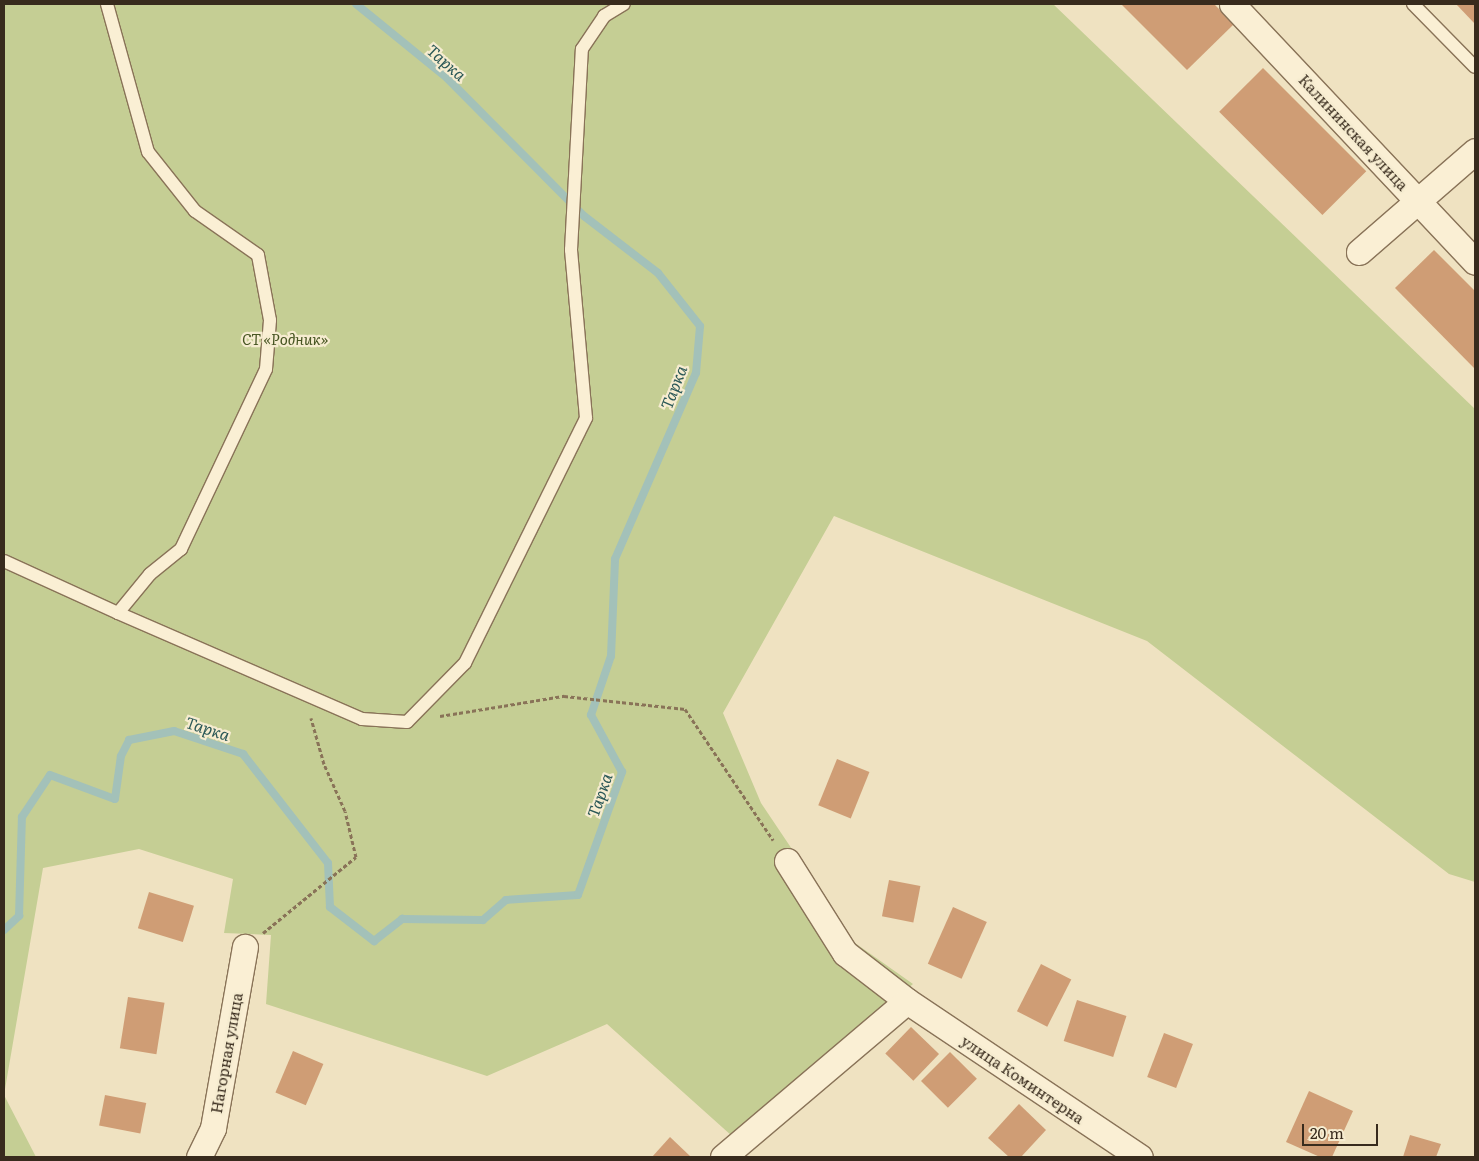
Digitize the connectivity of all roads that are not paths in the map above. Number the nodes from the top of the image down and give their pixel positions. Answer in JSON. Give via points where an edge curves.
{"nodes":[{"id":1,"x":107,"y":4,"type":"edge"},
{"id":2,"x":624,"y":4,"type":"edge"},
{"id":3,"x":1232,"y":4,"type":"edge"},
{"id":4,"x":1413,"y":4,"type":"edge"},
{"id":5,"x":1475,"y":67,"type":"edge"},
{"id":6,"x":1475,"y":151,"type":"edge"},
{"id":7,"x":1418,"y":201,"type":"junction"},
{"id":8,"x":1359,"y":252,"type":"dead end"},
{"id":9,"x":1475,"y":262,"type":"edge"},
{"id":10,"x":4,"y":561,"type":"edge"},
{"id":11,"x":118,"y":613,"type":"junction"},
{"id":12,"x":786,"y":861,"type":"road end"},
{"id":13,"x":245,"y":947,"type":"dead end"},
{"id":14,"x":907,"y":1001,"type":"junction"},
{"id":15,"x":199,"y":1157,"type":"edge"},
{"id":16,"x":724,"y":1157,"type":"edge"},
{"id":17,"x":1140,"y":1157,"type":"edge"}],
"edges":[{"from":1,"to":11,"type":"lane","via":[[148,152],[195,212],[258,255],[270,320],[266,369],[181,548],[150,574]]},
{"from":2,"to":11,"type":"lane","via":[[604,16],[582,49],[571,250],[586,418],[465,663],[407,722],[362,719]]},
{"from":3,"to":7,"type":"street","name":"Калининская улица"},
{"from":4,"to":5,"type":"lane"},
{"from":6,"to":7,"type":"street"},
{"from":7,"to":8,"type":"street"},
{"from":7,"to":9,"type":"street","name":"Калининская улица"},
{"from":10,"to":11,"type":"lane"},
{"from":12,"to":14,"type":"street","name":"улица Коминтерна","via":[[845,953]]},
{"from":13,"to":15,"type":"street","name":"Нагорная улица","via":[[212,1128]]},
{"from":14,"to":16,"type":"street"},
{"from":14,"to":17,"type":"street","name":"улица Коминтерна"}]}
